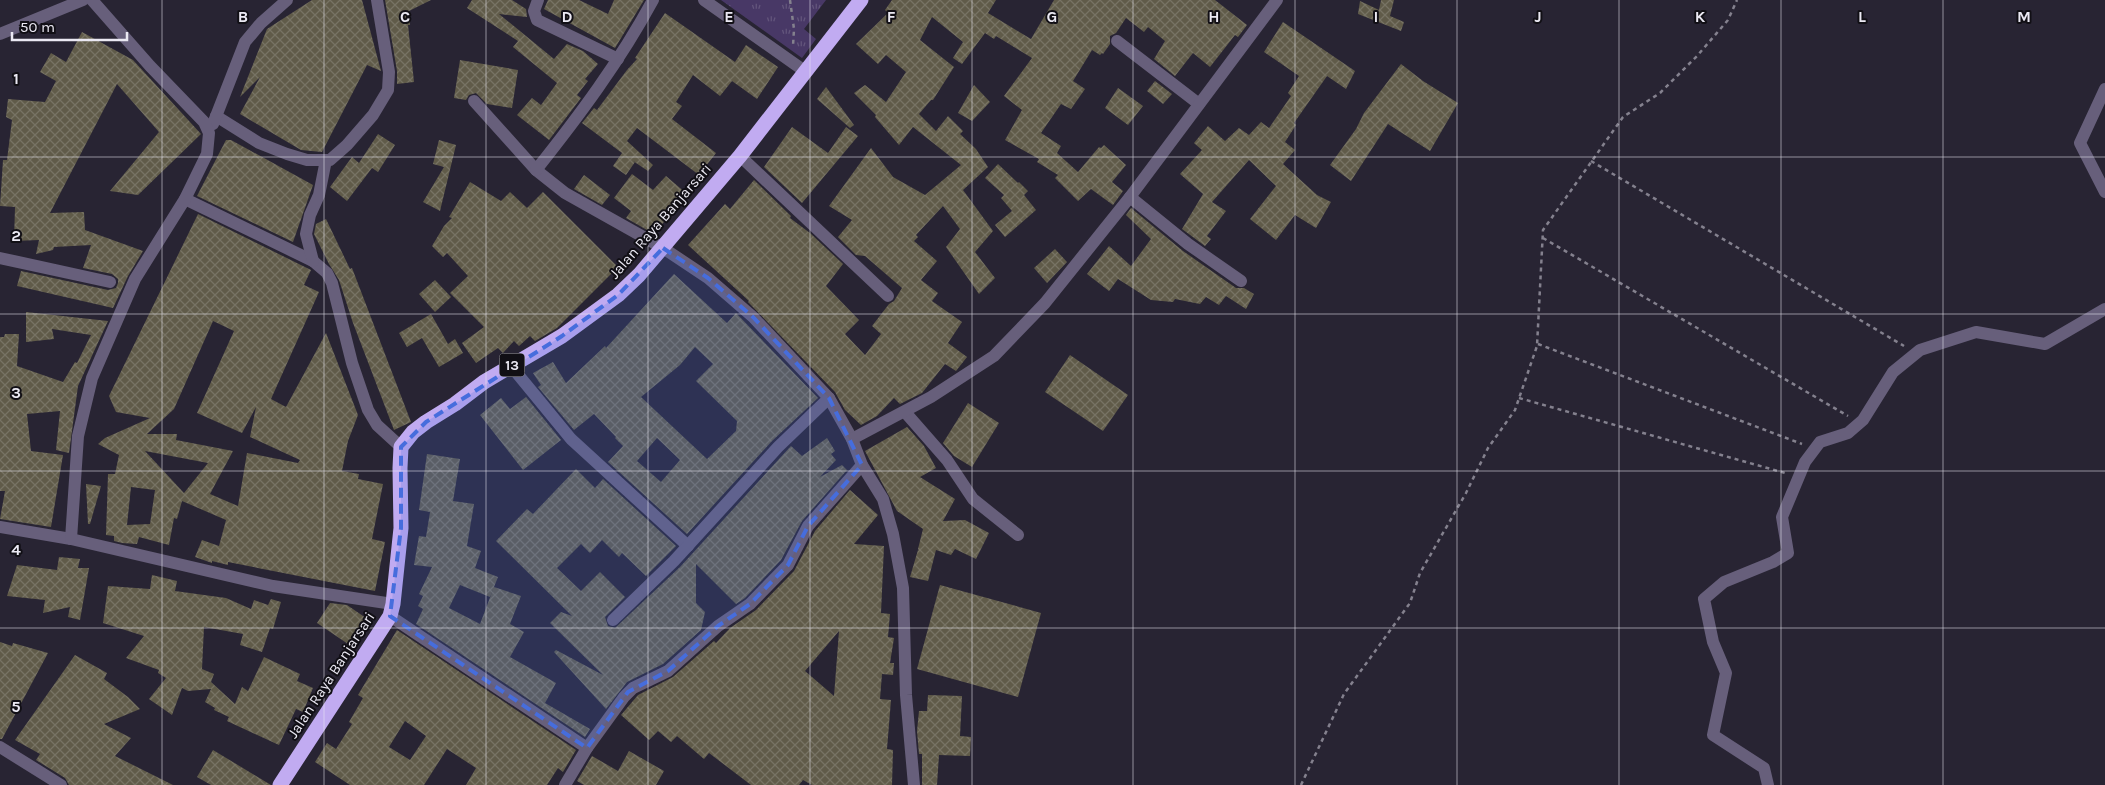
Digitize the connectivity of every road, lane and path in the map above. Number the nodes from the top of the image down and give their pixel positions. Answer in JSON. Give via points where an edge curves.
{"nodes":[{"id":1,"x":83,"y":0,"type":"edge"},
{"id":2,"x":92,"y":0,"type":"edge"},
{"id":3,"x":288,"y":0,"type":"edge"},
{"id":4,"x":377,"y":0,"type":"edge"},
{"id":5,"x":538,"y":0,"type":"edge"},
{"id":6,"x":653,"y":0,"type":"edge"},
{"id":7,"x":704,"y":0,"type":"edge"},
{"id":8,"x":790,"y":0,"type":"edge"},
{"id":9,"x":861,"y":0,"type":"edge"},
{"id":10,"x":1277,"y":0,"type":"edge"},
{"id":11,"x":1737,"y":0,"type":"edge"},
{"id":12,"x":0,"y":33,"type":"edge"},
{"id":13,"x":1117,"y":41,"type":"dead end"},
{"id":14,"x":0,"y":42,"type":"edge"},
{"id":15,"x":618,"y":59,"type":"junction"},
{"id":16,"x":790,"y":61,"type":"junction"},
{"id":17,"x":806,"y":72,"type":"junction"},
{"id":18,"x":2105,"y":89,"type":"edge"},
{"id":19,"x":474,"y":101,"type":"dead end"},
{"id":20,"x":1199,"y":104,"type":"junction"},
{"id":21,"x":216,"y":116,"type":"junction"},
{"id":22,"x":209,"y":133,"type":"junction"},
{"id":23,"x":740,"y":156,"type":"junction"},
{"id":24,"x":326,"y":160,"type":"junction"},
{"id":25,"x":1591,"y":161,"type":"junction"},
{"id":26,"x":536,"y":170,"type":"junction"},
{"id":27,"x":2105,"y":192,"type":"edge"},
{"id":28,"x":1130,"y":197,"type":"junction"},
{"id":29,"x":185,"y":198,"type":"junction"},
{"id":30,"x":1543,"y":238,"type":"junction"},
{"id":31,"x":663,"y":248,"type":"junction"},
{"id":32,"x":0,"y":258,"type":"edge"},
{"id":33,"x":313,"y":261,"type":"junction"},
{"id":34,"x":1240,"y":281,"type":"dead end"},
{"id":35,"x":110,"y":282,"type":"dead end"},
{"id":36,"x":888,"y":296,"type":"dead end"},
{"id":37,"x":2105,"y":309,"type":"edge"},
{"id":38,"x":1537,"y":344,"type":"junction"},
{"id":39,"x":1916,"y":354,"type":"junction"},
{"id":40,"x":511,"y":366,"type":"junction"},
{"id":41,"x":829,"y":398,"type":"junction"},
{"id":42,"x":1519,"y":398,"type":"junction"},
{"id":43,"x":905,"y":412,"type":"junction"},
{"id":44,"x":1856,"y":420,"type":"dead end"},
{"id":45,"x":852,"y":439,"type":"junction"},
{"id":46,"x":402,"y":447,"type":"junction"},
{"id":47,"x":1815,"y":448,"type":"junction"},
{"id":48,"x":862,"y":465,"type":"junction"},
{"id":49,"x":1799,"y":477,"type":"junction"},
{"id":50,"x":0,"y":527,"type":"edge"},
{"id":51,"x":1018,"y":535,"type":"dead end"},
{"id":52,"x":71,"y":539,"type":"junction"},
{"id":53,"x":688,"y":546,"type":"junction"},
{"id":54,"x":391,"y":610,"type":"junction"},
{"id":55,"x":613,"y":620,"type":"dead end"},
{"id":56,"x":590,"y":744,"type":"junction"},
{"id":57,"x":0,"y":747,"type":"edge"},
{"id":58,"x":61,"y":785,"type":"edge"},
{"id":59,"x":280,"y":785,"type":"edge"},
{"id":60,"x":565,"y":785,"type":"edge"},
{"id":61,"x":914,"y":785,"type":"edge"},
{"id":62,"x":1301,"y":785,"type":"edge"},
{"id":63,"x":1768,"y":785,"type":"edge"}],
"edges":[{"from":1,"to":12,"type":"street"},
{"from":2,"to":22,"type":"street","via":[[204,122]]},
{"from":3,"to":21,"type":"street","via":[[245,42]]},
{"from":4,"to":24,"type":"street","via":[[389,72],[388,90],[373,115],[347,145]]},
{"from":5,"to":15,"type":"street","via":[[534,11],[537,20]]},
{"from":6,"to":15,"type":"street"},
{"from":7,"to":16,"type":"street"},
{"from":8,"to":16,"type":"path","via":[[794,29]]},
{"from":9,"to":17,"type":"highway","name":"Jalan Raya Banjarsari","number":"13"},
{"from":10,"to":20,"type":"street"},
{"from":11,"to":25,"type":"path","via":[[1728,20],[1697,56],[1660,93],[1623,117]]},
{"from":12,"to":14,"type":"street"},
{"from":13,"to":20,"type":"street"},
{"from":15,"to":26,"type":"street","via":[[575,122]]},
{"from":16,"to":17,"type":"street"},
{"from":17,"to":23,"type":"highway","name":"Jalan Raya Banjarsari","number":"13"},
{"from":18,"to":27,"type":"street","via":[[2080,143]]},
{"from":19,"to":26,"type":"street"},
{"from":20,"to":28,"type":"street"},
{"from":21,"to":22,"type":"street"},
{"from":21,"to":24,"type":"street","via":[[266,146],[307,160]]},
{"from":22,"to":29,"type":"street","via":[[207,154]]},
{"from":23,"to":31,"type":"highway","name":"Jalan Raya Banjarsari","number":"13"},
{"from":23,"to":36,"type":"street"},
{"from":24,"to":33,"type":"street","via":[[306,234]]},
{"from":25,"to":30,"type":"path","via":[[1543,230]]},
{"from":25,"to":39,"type":"path"},
{"from":26,"to":31,"type":"street","via":[[580,203]]},
{"from":28,"to":34,"type":"street"},
{"from":28,"to":43,"type":"street","via":[[1045,303],[994,356]]},
{"from":29,"to":33,"type":"street"},
{"from":29,"to":52,"type":"street","via":[[135,279],[92,378],[78,436]]},
{"from":30,"to":38,"type":"path"},
{"from":30,"to":44,"type":"path"},
{"from":31,"to":40,"type":"highway","name":"Jalan Raya Banjarsari","number":"13","via":[[618,295],[562,336]]},
{"from":31,"to":41,"type":"street","via":[[708,278],[753,317]]},
{"from":32,"to":35,"type":"street"},
{"from":33,"to":46,"type":"street","via":[[327,272],[332,283],[352,364],[368,410],[377,424]]},
{"from":37,"to":39,"type":"street","via":[[2045,344],[1976,332]]},
{"from":38,"to":42,"type":"path"},
{"from":38,"to":47,"type":"path"},
{"from":39,"to":47,"type":"street","via":[[1893,372],[1863,420],[1848,433],[1820,442]]},
{"from":40,"to":46,"type":"highway","name":"Jalan Raya Banjarsari","number":"13","via":[[426,422]]},
{"from":40,"to":53,"type":"street","via":[[571,439]]},
{"from":41,"to":45,"type":"street"},
{"from":41,"to":53,"type":"street","via":[[772,454]]},
{"from":42,"to":49,"type":"path"},
{"from":42,"to":62,"type":"path","via":[[1420,573],[1410,603],[1344,694]]},
{"from":43,"to":45,"type":"street"},
{"from":43,"to":51,"type":"street","via":[[947,460],[973,499]]},
{"from":45,"to":48,"type":"street"},
{"from":46,"to":54,"type":"highway","name":"Jalan Raya Banjarsari","via":[[401,528]]},
{"from":47,"to":49,"type":"street"},
{"from":48,"to":56,"type":"street","via":[[808,526],[788,565],[750,604],[718,626],[668,671],[628,692]]},
{"from":48,"to":61,"type":"street","via":[[883,499],[903,588],[906,695]]},
{"from":49,"to":63,"type":"street","via":[[1782,517],[1788,554],[1724,582],[1704,599],[1713,642],[1726,673],[1713,735],[1764,768]]},
{"from":50,"to":52,"type":"street"},
{"from":52,"to":54,"type":"street"},
{"from":53,"to":55,"type":"street"},
{"from":54,"to":56,"type":"street"},
{"from":54,"to":59,"type":"highway","name":"Jalan Raya Banjarsari"},
{"from":56,"to":60,"type":"street"},
{"from":57,"to":58,"type":"street"}]}
